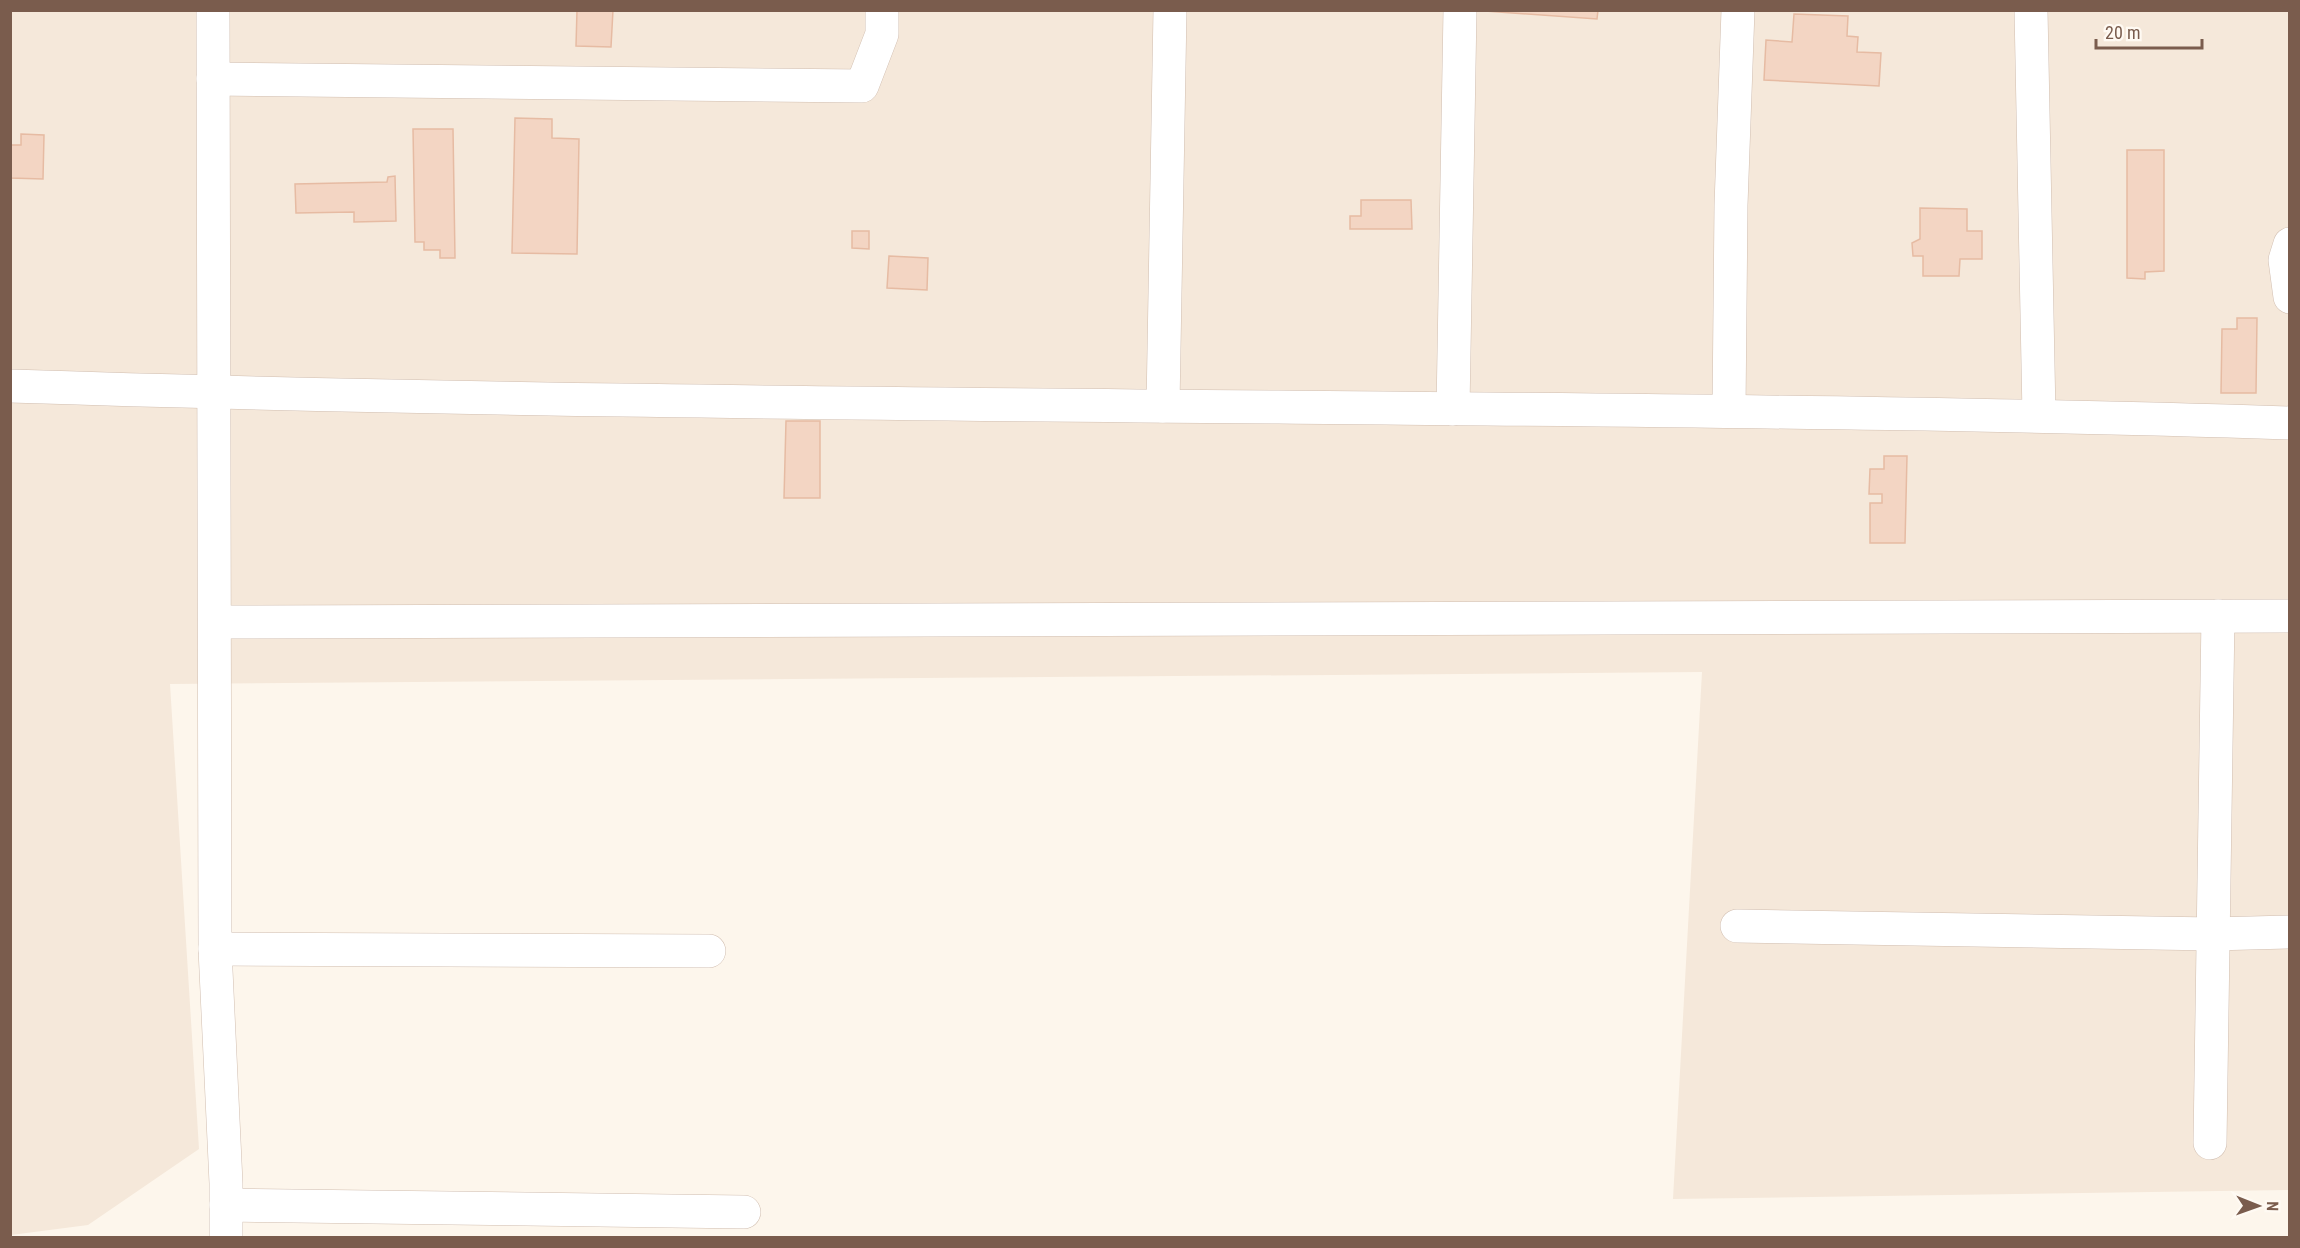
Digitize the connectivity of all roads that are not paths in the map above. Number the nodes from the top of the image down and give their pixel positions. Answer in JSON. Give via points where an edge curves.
{"nodes":[{"id":1,"x":213,"y":10,"type":"edge"},
{"id":2,"x":882,"y":10,"type":"edge"},
{"id":3,"x":1170,"y":10,"type":"edge"},
{"id":4,"x":1460,"y":10,"type":"edge"},
{"id":5,"x":1737,"y":10,"type":"edge"},
{"id":6,"x":2031,"y":10,"type":"edge"},
{"id":7,"x":213,"y":79,"type":"junction"},
{"id":8,"x":2289,"y":244,"type":"edge"},
{"id":9,"x":2289,"y":297,"type":"edge"},
{"id":10,"x":10,"y":386,"type":"edge"},
{"id":11,"x":213,"y":392,"type":"junction"},
{"id":12,"x":1163,"y":406,"type":"junction"},
{"id":13,"x":1453,"y":409,"type":"junction"},
{"id":14,"x":1729,"y":411,"type":"junction"},
{"id":15,"x":2038,"y":415,"type":"junction"},
{"id":16,"x":2289,"y":423,"type":"edge"},
{"id":17,"x":2217,"y":616,"type":"junction"},
{"id":18,"x":2289,"y":616,"type":"edge"},
{"id":19,"x":214,"y":622,"type":"junction"},
{"id":20,"x":1737,"y":926,"type":"dead end"},
{"id":21,"x":2289,"y":932,"type":"edge"},
{"id":22,"x":2213,"y":934,"type":"junction"},
{"id":23,"x":215,"y":949,"type":"junction"},
{"id":24,"x":709,"y":951,"type":"dead end"},
{"id":25,"x":2210,"y":1143,"type":"dead end"},
{"id":26,"x":226,"y":1205,"type":"junction"},
{"id":27,"x":744,"y":1212,"type":"dead end"},
{"id":28,"x":546,"y":1223,"type":"edge"},
{"id":29,"x":226,"y":1238,"type":"edge"}],
"edges":[{"from":1,"to":7,"type":"street"},
{"from":2,"to":7,"type":"street","via":[[882,34],[862,86]]},
{"from":3,"to":12,"type":"street"},
{"from":4,"to":13,"type":"street"},
{"from":5,"to":14,"type":"street"},
{"from":6,"to":15,"type":"street"},
{"from":7,"to":11,"type":"street"},
{"from":8,"to":9,"type":"street","via":[[2284,260]]},
{"from":10,"to":11,"type":"street"},
{"from":11,"to":12,"type":"street"},
{"from":11,"to":19,"type":"street"},
{"from":12,"to":13,"type":"street"},
{"from":13,"to":14,"type":"street"},
{"from":14,"to":15,"type":"street"},
{"from":15,"to":16,"type":"street"},
{"from":17,"to":18,"type":"street"},
{"from":17,"to":19,"type":"street"},
{"from":17,"to":22,"type":"street"},
{"from":19,"to":23,"type":"street"},
{"from":20,"to":22,"type":"street"},
{"from":21,"to":22,"type":"street"},
{"from":22,"to":25,"type":"street"},
{"from":23,"to":24,"type":"street"},
{"from":23,"to":26,"type":"street"},
{"from":26,"to":28,"type":"street"},
{"from":26,"to":29,"type":"street"},
{"from":27,"to":28,"type":"street"}]}
